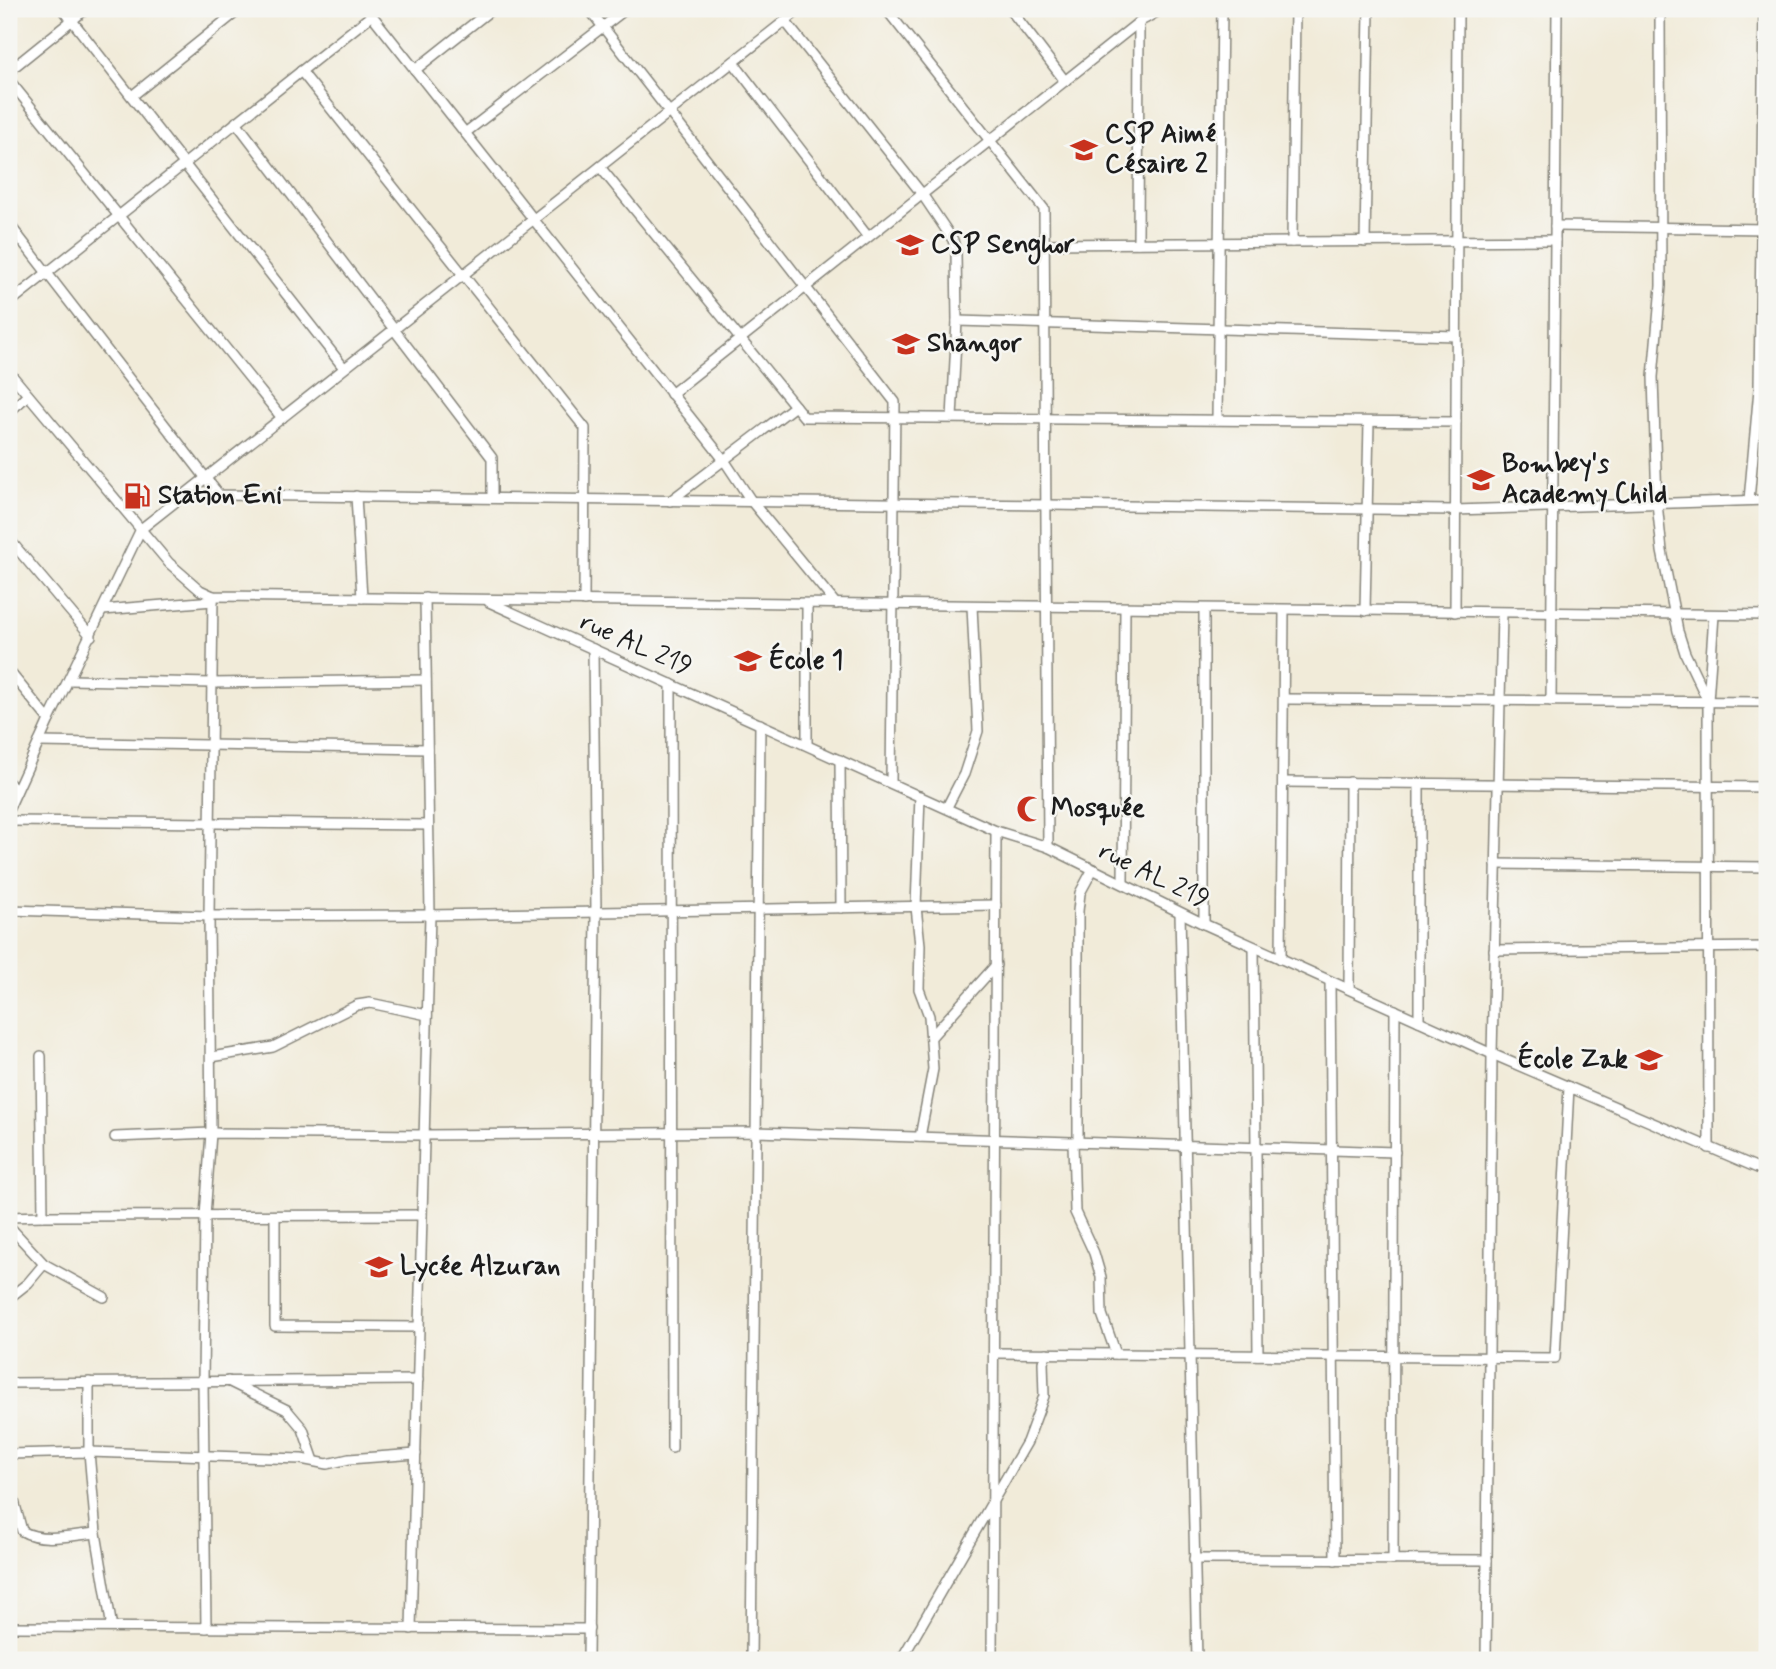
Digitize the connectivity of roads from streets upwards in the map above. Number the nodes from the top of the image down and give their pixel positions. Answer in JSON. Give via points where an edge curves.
{"nodes":[{"id":1,"x":63,"y":9,"type":"edge"},
{"id":2,"x":86,"y":9,"type":"edge"},
{"id":3,"x":240,"y":9,"type":"edge"},
{"id":4,"x":492,"y":9,"type":"edge"},
{"id":5,"x":589,"y":9,"type":"edge"},
{"id":6,"x":626,"y":9,"type":"edge"},
{"id":7,"x":800,"y":9,"type":"edge"},
{"id":8,"x":886,"y":9,"type":"edge"},
{"id":9,"x":1010,"y":9,"type":"edge"},
{"id":10,"x":1139,"y":9,"type":"edge"},
{"id":11,"x":1162,"y":9,"type":"edge"},
{"id":12,"x":1222,"y":9,"type":"edge"},
{"id":13,"x":1295,"y":9,"type":"edge"},
{"id":14,"x":1369,"y":9,"type":"edge"},
{"id":15,"x":1458,"y":9,"type":"edge"},
{"id":16,"x":1557,"y":9,"type":"edge"},
{"id":17,"x":1661,"y":9,"type":"edge"},
{"id":18,"x":1764,"y":9,"type":"edge"},
{"id":19,"x":369,"y":12,"type":"edge"},
{"id":20,"x":480,"y":13,"type":"edge"},
{"id":21,"x":72,"y":20,"type":"junction"},
{"id":22,"x":1142,"y":20,"type":"junction"},
{"id":23,"x":785,"y":21,"type":"junction"},
{"id":24,"x":603,"y":27,"type":"junction"},
{"id":25,"x":733,"y":62,"type":"junction"},
{"id":26,"x":415,"y":70,"type":"junction"},
{"id":27,"x":9,"y":71,"type":"edge"},
{"id":28,"x":301,"y":71,"type":"junction"},
{"id":29,"x":9,"y":80,"type":"edge"},
{"id":30,"x":1065,"y":81,"type":"junction"},
{"id":31,"x":132,"y":96,"type":"junction"},
{"id":32,"x":669,"y":112,"type":"junction"},
{"id":33,"x":236,"y":122,"type":"junction"},
{"id":34,"x":465,"y":133,"type":"junction"},
{"id":35,"x":991,"y":140,"type":"junction"},
{"id":36,"x":184,"y":163,"type":"junction"},
{"id":37,"x":600,"y":167,"type":"junction"},
{"id":38,"x":922,"y":194,"type":"junction"},
{"id":39,"x":118,"y":216,"type":"junction"},
{"id":40,"x":533,"y":219,"type":"junction"},
{"id":41,"x":9,"y":224,"type":"edge"},
{"id":42,"x":1555,"y":226,"type":"junction"},
{"id":43,"x":1660,"y":228,"type":"junction"},
{"id":44,"x":1764,"y":229,"type":"edge"},
{"id":45,"x":868,"y":237,"type":"junction"},
{"id":46,"x":1555,"y":240,"type":"junction"},
{"id":47,"x":1457,"y":241,"type":"junction"},
{"id":48,"x":1292,"y":242,"type":"junction"},
{"id":49,"x":1365,"y":242,"type":"junction"},
{"id":50,"x":1138,"y":243,"type":"junction"},
{"id":51,"x":1219,"y":243,"type":"junction"},
{"id":52,"x":1044,"y":244,"type":"junction"},
{"id":53,"x":47,"y":273,"type":"junction"},
{"id":54,"x":463,"y":275,"type":"junction"},
{"id":55,"x":806,"y":287,"type":"junction"},
{"id":56,"x":9,"y":303,"type":"edge"},
{"id":57,"x":957,"y":321,"type":"junction"},
{"id":58,"x":1045,"y":324,"type":"junction"},
{"id":59,"x":395,"y":329,"type":"junction"},
{"id":60,"x":1218,"y":329,"type":"junction"},
{"id":61,"x":1456,"y":336,"type":"junction"},
{"id":62,"x":740,"y":339,"type":"junction"},
{"id":63,"x":344,"y":368,"type":"junction"},
{"id":64,"x":9,"y":372,"type":"edge"},
{"id":65,"x":1763,"y":388,"type":"edge"},
{"id":66,"x":671,"y":394,"type":"junction"},
{"id":67,"x":28,"y":395,"type":"junction"},
{"id":68,"x":795,"y":406,"type":"junction"},
{"id":69,"x":9,"y":412,"type":"edge"},
{"id":70,"x":282,"y":418,"type":"junction"},
{"id":71,"x":895,"y":418,"type":"junction"},
{"id":72,"x":953,"y":418,"type":"junction"},
{"id":73,"x":1045,"y":419,"type":"junction"},
{"id":74,"x":1217,"y":420,"type":"junction"},
{"id":75,"x":1369,"y":422,"type":"junction"},
{"id":76,"x":1455,"y":422,"type":"junction"},
{"id":77,"x":724,"y":460,"type":"junction"},
{"id":78,"x":206,"y":478,"type":"junction"},
{"id":79,"x":356,"y":496,"type":"junction"},
{"id":80,"x":492,"y":498,"type":"junction"},
{"id":81,"x":584,"y":500,"type":"junction"},
{"id":82,"x":670,"y":500,"type":"junction"},
{"id":83,"x":1749,"y":500,"type":"junction"},
{"id":84,"x":1767,"y":500,"type":"edge"},
{"id":85,"x":752,"y":502,"type":"junction"},
{"id":86,"x":894,"y":503,"type":"junction"},
{"id":87,"x":1657,"y":503,"type":"junction"},
{"id":88,"x":1046,"y":505,"type":"junction"},
{"id":89,"x":1553,"y":507,"type":"junction"},
{"id":90,"x":1367,"y":509,"type":"junction"},
{"id":91,"x":1455,"y":510,"type":"junction"},
{"id":92,"x":141,"y":529,"type":"junction"},
{"id":93,"x":9,"y":539,"type":"edge"},
{"id":94,"x":213,"y":598,"type":"junction"},
{"id":95,"x":362,"y":598,"type":"junction"},
{"id":96,"x":425,"y":598,"type":"junction"},
{"id":97,"x":484,"y":600,"type":"junction"},
{"id":98,"x":584,"y":601,"type":"junction"},
{"id":99,"x":807,"y":604,"type":"junction"},
{"id":100,"x":836,"y":604,"type":"junction"},
{"id":101,"x":892,"y":605,"type":"junction"},
{"id":102,"x":972,"y":606,"type":"junction"},
{"id":103,"x":1046,"y":607,"type":"junction"},
{"id":104,"x":1125,"y":608,"type":"junction"},
{"id":105,"x":1204,"y":609,"type":"junction"},
{"id":106,"x":103,"y":610,"type":"junction"},
{"id":107,"x":1284,"y":610,"type":"junction"},
{"id":108,"x":1365,"y":611,"type":"junction"},
{"id":109,"x":1455,"y":612,"type":"junction"},
{"id":110,"x":1502,"y":613,"type":"junction"},
{"id":111,"x":1551,"y":614,"type":"junction"},
{"id":112,"x":1674,"y":614,"type":"junction"},
{"id":113,"x":1714,"y":615,"type":"junction"},
{"id":114,"x":1767,"y":615,"type":"edge"},
{"id":115,"x":90,"y":636,"type":"junction"},
{"id":116,"x":593,"y":649,"type":"junction"},
{"id":117,"x":9,"y":671,"type":"edge"},
{"id":118,"x":69,"y":680,"type":"junction"},
{"id":119,"x":426,"y":680,"type":"junction"},
{"id":120,"x":212,"y":682,"type":"junction"},
{"id":121,"x":671,"y":684,"type":"junction"},
{"id":122,"x":1285,"y":699,"type":"junction"},
{"id":123,"x":1500,"y":700,"type":"junction"},
{"id":124,"x":1550,"y":701,"type":"junction"},
{"id":125,"x":1708,"y":701,"type":"junction"},
{"id":126,"x":1767,"y":702,"type":"edge"},
{"id":127,"x":49,"y":720,"type":"junction"},
{"id":128,"x":760,"y":724,"type":"junction"},
{"id":129,"x":39,"y":742,"type":"junction"},
{"id":130,"x":211,"y":745,"type":"junction"},
{"id":131,"x":807,"y":745,"type":"junction"},
{"id":132,"x":427,"y":749,"type":"junction"},
{"id":133,"x":840,"y":760,"type":"junction"},
{"id":134,"x":1283,"y":782,"type":"junction"},
{"id":135,"x":1350,"y":782,"type":"junction"},
{"id":136,"x":9,"y":783,"type":"edge"},
{"id":137,"x":891,"y":783,"type":"junction"},
{"id":138,"x":1419,"y":783,"type":"junction"},
{"id":139,"x":1498,"y":784,"type":"junction"},
{"id":140,"x":1708,"y":786,"type":"junction"},
{"id":141,"x":1767,"y":787,"type":"edge"},
{"id":142,"x":16,"y":792,"type":"junction"},
{"id":143,"x":920,"y":796,"type":"junction"},
{"id":144,"x":947,"y":807,"type":"junction"},
{"id":145,"x":9,"y":808,"type":"edge"},
{"id":146,"x":9,"y":821,"type":"edge"},
{"id":147,"x":210,"y":823,"type":"junction"},
{"id":148,"x":428,"y":825,"type":"junction"},
{"id":149,"x":996,"y":831,"type":"junction"},
{"id":150,"x":1048,"y":847,"type":"junction"},
{"id":151,"x":1496,"y":864,"type":"junction"},
{"id":152,"x":1708,"y":866,"type":"junction"},
{"id":153,"x":1767,"y":867,"type":"edge"},
{"id":154,"x":1093,"y":869,"type":"junction"},
{"id":155,"x":1123,"y":883,"type":"junction"},
{"id":156,"x":996,"y":905,"type":"junction"},
{"id":157,"x":916,"y":907,"type":"junction"},
{"id":158,"x":841,"y":908,"type":"junction"},
{"id":159,"x":9,"y":909,"type":"edge"},
{"id":160,"x":757,"y":909,"type":"junction"},
{"id":161,"x":671,"y":911,"type":"junction"},
{"id":162,"x":596,"y":912,"type":"junction"},
{"id":163,"x":1180,"y":913,"type":"junction"},
{"id":164,"x":429,"y":915,"type":"junction"},
{"id":165,"x":209,"y":916,"type":"junction"},
{"id":166,"x":1204,"y":924,"type":"junction"},
{"id":167,"x":1254,"y":947,"type":"junction"},
{"id":168,"x":1708,"y":947,"type":"junction"},
{"id":169,"x":1767,"y":947,"type":"edge"},
{"id":170,"x":1494,"y":950,"type":"junction"},
{"id":171,"x":1281,"y":959,"type":"junction"},
{"id":172,"x":996,"y":965,"type":"junction"},
{"id":173,"x":1330,"y":981,"type":"junction"},
{"id":174,"x":1349,"y":989,"type":"junction"},
{"id":175,"x":1395,"y":1010,"type":"junction"},
{"id":176,"x":427,"y":1015,"type":"junction"},
{"id":177,"x":1419,"y":1021,"type":"junction"},
{"id":178,"x":932,"y":1036,"type":"junction"},
{"id":179,"x":1492,"y":1054,"type":"junction"},
{"id":180,"x":41,"y":1056,"type":"dead end"},
{"id":181,"x":211,"y":1057,"type":"junction"},
{"id":182,"x":1569,"y":1087,"type":"junction"},
{"id":183,"x":756,"y":1132,"type":"junction"},
{"id":184,"x":211,"y":1133,"type":"junction"},
{"id":185,"x":594,"y":1133,"type":"junction"},
{"id":186,"x":671,"y":1133,"type":"junction"},
{"id":187,"x":424,"y":1135,"type":"junction"},
{"id":188,"x":920,"y":1137,"type":"junction"},
{"id":189,"x":116,"y":1138,"type":"dead end"},
{"id":190,"x":995,"y":1139,"type":"junction"},
{"id":191,"x":1075,"y":1142,"type":"junction"},
{"id":192,"x":1185,"y":1145,"type":"junction"},
{"id":193,"x":1256,"y":1148,"type":"junction"},
{"id":194,"x":1709,"y":1148,"type":"junction"},
{"id":195,"x":1332,"y":1150,"type":"junction"},
{"id":196,"x":1395,"y":1152,"type":"junction"},
{"id":197,"x":1767,"y":1172,"type":"edge"},
{"id":198,"x":422,"y":1215,"type":"junction"},
{"id":199,"x":43,"y":1216,"type":"junction"},
{"id":200,"x":205,"y":1216,"type":"junction"},
{"id":201,"x":275,"y":1216,"type":"junction"},
{"id":202,"x":9,"y":1217,"type":"edge"},
{"id":203,"x":9,"y":1226,"type":"edge"},
{"id":204,"x":44,"y":1264,"type":"junction"},
{"id":205,"x":104,"y":1297,"type":"dead end"},
{"id":206,"x":9,"y":1298,"type":"edge"},
{"id":207,"x":419,"y":1327,"type":"junction"},
{"id":208,"x":994,"y":1353,"type":"junction"},
{"id":209,"x":1047,"y":1353,"type":"junction"},
{"id":210,"x":1116,"y":1354,"type":"junction"},
{"id":211,"x":1190,"y":1354,"type":"junction"},
{"id":212,"x":1258,"y":1355,"type":"junction"},
{"id":213,"x":1333,"y":1356,"type":"junction"},
{"id":214,"x":1394,"y":1356,"type":"junction"},
{"id":215,"x":1489,"y":1357,"type":"junction"},
{"id":216,"x":418,"y":1380,"type":"junction"},
{"id":217,"x":203,"y":1381,"type":"junction"},
{"id":218,"x":226,"y":1381,"type":"junction"},
{"id":219,"x":89,"y":1382,"type":"junction"},
{"id":220,"x":9,"y":1383,"type":"edge"},
{"id":221,"x":672,"y":1448,"type":"dead end"},
{"id":222,"x":89,"y":1452,"type":"junction"},
{"id":223,"x":9,"y":1454,"type":"edge"},
{"id":224,"x":416,"y":1454,"type":"junction"},
{"id":225,"x":204,"y":1457,"type":"junction"},
{"id":226,"x":314,"y":1461,"type":"junction"},
{"id":227,"x":9,"y":1482,"type":"edge"},
{"id":228,"x":993,"y":1502,"type":"junction"},
{"id":229,"x":96,"y":1533,"type":"junction"},
{"id":230,"x":1194,"y":1559,"type":"junction"},
{"id":231,"x":1335,"y":1560,"type":"junction"},
{"id":232,"x":1394,"y":1560,"type":"junction"},
{"id":233,"x":1487,"y":1560,"type":"junction"},
{"id":234,"x":111,"y":1622,"type":"dead end"},
{"id":235,"x":9,"y":1627,"type":"edge"},
{"id":236,"x":206,"y":1628,"type":"junction"},
{"id":237,"x":411,"y":1629,"type":"junction"},
{"id":238,"x":589,"y":1629,"type":"junction"},
{"id":239,"x":588,"y":1660,"type":"edge"},
{"id":240,"x":751,"y":1660,"type":"edge"},
{"id":241,"x":901,"y":1660,"type":"edge"},
{"id":242,"x":992,"y":1660,"type":"edge"},
{"id":243,"x":1197,"y":1660,"type":"edge"},
{"id":244,"x":1486,"y":1660,"type":"edge"}],
"edges":[{"from":1,"to":21,"type":"street"},
{"from":2,"to":21,"type":"street"},
{"from":3,"to":31,"type":"street"},
{"from":4,"to":20,"type":"street"},
{"from":5,"to":24,"type":"street"},
{"from":6,"to":24,"type":"street"},
{"from":7,"to":23,"type":"street"},
{"from":8,"to":35,"type":"street"},
{"from":9,"to":30,"type":"street"},
{"from":10,"to":22,"type":"street"},
{"from":11,"to":22,"type":"street"},
{"from":12,"to":51,"type":"street"},
{"from":13,"to":48,"type":"street"},
{"from":14,"to":49,"type":"street"},
{"from":15,"to":47,"type":"street"},
{"from":16,"to":42,"type":"street"},
{"from":17,"to":43,"type":"street"},
{"from":18,"to":44,"type":"street"},
{"from":19,"to":26,"type":"street"},
{"from":19,"to":28,"type":"street"},
{"from":20,"to":26,"type":"street"},
{"from":21,"to":27,"type":"street"},
{"from":21,"to":31,"type":"street"},
{"from":22,"to":30,"type":"street"},
{"from":22,"to":50,"type":"street"},
{"from":23,"to":25,"type":"street"},
{"from":23,"to":38,"type":"street"},
{"from":24,"to":32,"type":"street"},
{"from":24,"to":34,"type":"street"},
{"from":25,"to":32,"type":"street"},
{"from":25,"to":45,"type":"street"},
{"from":26,"to":34,"type":"street"},
{"from":28,"to":33,"type":"street"},
{"from":28,"to":54,"type":"street"},
{"from":29,"to":39,"type":"street"},
{"from":30,"to":35,"type":"street"},
{"from":31,"to":36,"type":"street"},
{"from":32,"to":37,"type":"street"},
{"from":32,"to":55,"type":"street"},
{"from":33,"to":36,"type":"street"},
{"from":33,"to":59,"type":"street"},
{"from":34,"to":40,"type":"street"},
{"from":35,"to":38,"type":"street"},
{"from":35,"to":52,"type":"street","via":[[1044,209]]},
{"from":36,"to":39,"type":"street"},
{"from":36,"to":63,"type":"street"},
{"from":37,"to":40,"type":"street"},
{"from":37,"to":62,"type":"street"},
{"from":38,"to":45,"type":"street"},
{"from":38,"to":57,"type":"street","via":[[956,246]]},
{"from":39,"to":53,"type":"street"},
{"from":39,"to":70,"type":"street"},
{"from":40,"to":54,"type":"street"},
{"from":40,"to":66,"type":"street"},
{"from":41,"to":53,"type":"street"},
{"from":42,"to":43,"type":"street"},
{"from":42,"to":46,"type":"street"},
{"from":43,"to":44,"type":"street"},
{"from":43,"to":87,"type":"street","via":[[1661,286],[1653,377]]},
{"from":44,"to":65,"type":"street"},
{"from":45,"to":55,"type":"street"},
{"from":46,"to":47,"type":"street"},
{"from":46,"to":89,"type":"street"},
{"from":47,"to":49,"type":"street"},
{"from":47,"to":61,"type":"street"},
{"from":48,"to":49,"type":"street"},
{"from":48,"to":51,"type":"street"},
{"from":50,"to":51,"type":"street"},
{"from":50,"to":52,"type":"street"},
{"from":51,"to":60,"type":"street"},
{"from":52,"to":58,"type":"street"},
{"from":53,"to":56,"type":"street"},
{"from":53,"to":78,"type":"street"},
{"from":54,"to":59,"type":"street"},
{"from":54,"to":81,"type":"street","via":[[585,428]]},
{"from":55,"to":62,"type":"street"},
{"from":55,"to":71,"type":"street","via":[[895,402]]},
{"from":57,"to":58,"type":"street"},
{"from":57,"to":72,"type":"street"},
{"from":58,"to":60,"type":"street"},
{"from":58,"to":73,"type":"street"},
{"from":59,"to":63,"type":"street"},
{"from":59,"to":80,"type":"street","via":[[492,458]]},
{"from":60,"to":61,"type":"street"},
{"from":60,"to":74,"type":"street"},
{"from":61,"to":76,"type":"street"},
{"from":62,"to":66,"type":"street"},
{"from":62,"to":68,"type":"street"},
{"from":63,"to":70,"type":"street"},
{"from":64,"to":67,"type":"street"},
{"from":65,"to":83,"type":"street"},
{"from":66,"to":77,"type":"street"},
{"from":67,"to":69,"type":"street"},
{"from":67,"to":92,"type":"street"},
{"from":68,"to":71,"type":"street","via":[[804,417]]},
{"from":68,"to":77,"type":"street"},
{"from":70,"to":78,"type":"street"},
{"from":71,"to":72,"type":"street"},
{"from":71,"to":86,"type":"street"},
{"from":72,"to":73,"type":"street"},
{"from":73,"to":74,"type":"street"},
{"from":73,"to":88,"type":"street"},
{"from":74,"to":75,"type":"street"},
{"from":75,"to":76,"type":"street"},
{"from":75,"to":90,"type":"street"},
{"from":76,"to":91,"type":"street"},
{"from":77,"to":82,"type":"street"},
{"from":77,"to":85,"type":"street"},
{"from":78,"to":79,"type":"street","via":[[219,495]]},
{"from":78,"to":92,"type":"street"},
{"from":79,"to":80,"type":"street"},
{"from":79,"to":95,"type":"street"},
{"from":80,"to":81,"type":"street"},
{"from":81,"to":82,"type":"street"},
{"from":81,"to":98,"type":"street"},
{"from":82,"to":85,"type":"street"},
{"from":83,"to":84,"type":"street"},
{"from":83,"to":87,"type":"street"},
{"from":85,"to":86,"type":"street"},
{"from":85,"to":100,"type":"street"},
{"from":86,"to":88,"type":"street"},
{"from":86,"to":101,"type":"street"},
{"from":87,"to":89,"type":"street"},
{"from":87,"to":112,"type":"street"},
{"from":88,"to":90,"type":"street"},
{"from":88,"to":103,"type":"street"},
{"from":89,"to":91,"type":"street"},
{"from":89,"to":111,"type":"street"},
{"from":90,"to":91,"type":"street"},
{"from":90,"to":108,"type":"street"},
{"from":91,"to":109,"type":"street"},
{"from":92,"to":94,"type":"street","via":[[169,563]]},
{"from":92,"to":106,"type":"street"},
{"from":93,"to":115,"type":"street"},
{"from":94,"to":95,"type":"street"},
{"from":94,"to":106,"type":"street"},
{"from":94,"to":120,"type":"street"},
{"from":95,"to":96,"type":"street"},
{"from":96,"to":97,"type":"street"},
{"from":96,"to":119,"type":"street"},
{"from":97,"to":98,"type":"street"},
{"from":97,"to":116,"type":"street","name":"rue AL 219"},
{"from":98,"to":99,"type":"street"},
{"from":99,"to":100,"type":"street"},
{"from":99,"to":131,"type":"street"},
{"from":100,"to":101,"type":"street"},
{"from":101,"to":102,"type":"street"},
{"from":101,"to":137,"type":"street"},
{"from":102,"to":103,"type":"street"},
{"from":102,"to":144,"type":"street","via":[[978,731]]},
{"from":103,"to":104,"type":"street"},
{"from":103,"to":150,"type":"street"},
{"from":104,"to":105,"type":"street"},
{"from":104,"to":155,"type":"street"},
{"from":105,"to":107,"type":"street"},
{"from":105,"to":166,"type":"street"},
{"from":106,"to":115,"type":"street"},
{"from":107,"to":108,"type":"street"},
{"from":107,"to":122,"type":"street"},
{"from":108,"to":109,"type":"street"},
{"from":109,"to":110,"type":"street"},
{"from":110,"to":111,"type":"street"},
{"from":110,"to":123,"type":"street"},
{"from":111,"to":112,"type":"street"},
{"from":111,"to":124,"type":"street"},
{"from":112,"to":113,"type":"street"},
{"from":112,"to":125,"type":"street","via":[[1685,653]]},
{"from":113,"to":114,"type":"street"},
{"from":113,"to":125,"type":"street"},
{"from":115,"to":118,"type":"street"},
{"from":116,"to":121,"type":"street","name":"rue AL 219"},
{"from":116,"to":162,"type":"street"},
{"from":117,"to":127,"type":"street"},
{"from":118,"to":120,"type":"street"},
{"from":118,"to":127,"type":"street"},
{"from":119,"to":120,"type":"street"},
{"from":119,"to":132,"type":"street"},
{"from":120,"to":130,"type":"street"},
{"from":121,"to":128,"type":"street","name":"rue AL 219"},
{"from":121,"to":161,"type":"street"},
{"from":122,"to":123,"type":"street"},
{"from":122,"to":134,"type":"street"},
{"from":123,"to":124,"type":"street"},
{"from":123,"to":139,"type":"street"},
{"from":124,"to":125,"type":"street"},
{"from":125,"to":126,"type":"street"},
{"from":125,"to":140,"type":"street"},
{"from":127,"to":129,"type":"street"},
{"from":128,"to":131,"type":"street","name":"rue AL 219"},
{"from":128,"to":160,"type":"street"},
{"from":129,"to":130,"type":"street"},
{"from":129,"to":142,"type":"street"},
{"from":130,"to":132,"type":"street"},
{"from":130,"to":147,"type":"street"},
{"from":131,"to":133,"type":"street","name":"rue AL 219"},
{"from":132,"to":148,"type":"street"},
{"from":133,"to":137,"type":"street","name":"rue AL 219"},
{"from":133,"to":158,"type":"street"},
{"from":134,"to":135,"type":"street"},
{"from":134,"to":171,"type":"street"},
{"from":135,"to":138,"type":"street"},
{"from":135,"to":174,"type":"street"},
{"from":136,"to":142,"type":"street"},
{"from":137,"to":143,"type":"street","name":"rue AL 219"},
{"from":138,"to":139,"type":"street"},
{"from":138,"to":177,"type":"street"},
{"from":139,"to":140,"type":"street"},
{"from":139,"to":151,"type":"street"},
{"from":140,"to":141,"type":"street"},
{"from":140,"to":152,"type":"street"},
{"from":142,"to":145,"type":"street"},
{"from":143,"to":144,"type":"street","name":"rue AL 219"},
{"from":143,"to":157,"type":"street"},
{"from":144,"to":149,"type":"street","name":"rue AL 219"},
{"from":146,"to":147,"type":"street"},
{"from":147,"to":148,"type":"street"},
{"from":147,"to":165,"type":"street"},
{"from":148,"to":164,"type":"street"},
{"from":149,"to":150,"type":"street","name":"rue AL 219"},
{"from":149,"to":156,"type":"street"},
{"from":150,"to":154,"type":"street","name":"rue AL 219"},
{"from":151,"to":152,"type":"street"},
{"from":151,"to":170,"type":"street"},
{"from":152,"to":153,"type":"street"},
{"from":152,"to":168,"type":"street"},
{"from":154,"to":155,"type":"street","name":"rue AL 219"},
{"from":154,"to":191,"type":"street","via":[[1080,893],[1078,911]]},
{"from":155,"to":163,"type":"street","name":"rue AL 219"},
{"from":156,"to":157,"type":"street"},
{"from":156,"to":172,"type":"street"},
{"from":157,"to":158,"type":"street"},
{"from":157,"to":178,"type":"street","via":[[919,989]]},
{"from":158,"to":160,"type":"street"},
{"from":159,"to":165,"type":"street"},
{"from":160,"to":161,"type":"street"},
{"from":160,"to":183,"type":"street"},
{"from":161,"to":162,"type":"street"},
{"from":161,"to":186,"type":"street"},
{"from":162,"to":164,"type":"street"},
{"from":162,"to":185,"type":"street"},
{"from":163,"to":166,"type":"street","name":"rue AL 219"},
{"from":163,"to":192,"type":"street"},
{"from":164,"to":165,"type":"street"},
{"from":164,"to":176,"type":"street"},
{"from":165,"to":181,"type":"street"},
{"from":166,"to":167,"type":"street","name":"rue AL 219"},
{"from":167,"to":171,"type":"street","name":"rue AL 219"},
{"from":167,"to":193,"type":"street"},
{"from":168,"to":169,"type":"street"},
{"from":168,"to":170,"type":"street"},
{"from":168,"to":194,"type":"street"},
{"from":170,"to":179,"type":"street"},
{"from":171,"to":173,"type":"street","name":"rue AL 219"},
{"from":172,"to":178,"type":"street"},
{"from":172,"to":190,"type":"street"},
{"from":173,"to":174,"type":"street","name":"rue AL 219"},
{"from":173,"to":195,"type":"street"},
{"from":174,"to":175,"type":"street","name":"rue AL 219"},
{"from":175,"to":177,"type":"street","name":"rue AL 219"},
{"from":175,"to":196,"type":"street"},
{"from":176,"to":181,"type":"street","via":[[370,1003],[357,1005],[273,1046]]},
{"from":176,"to":187,"type":"street"},
{"from":177,"to":179,"type":"street","name":"rue AL 219"},
{"from":178,"to":188,"type":"street","via":[[933,1069]]},
{"from":179,"to":182,"type":"street","name":"rue AL 219"},
{"from":179,"to":215,"type":"street"},
{"from":180,"to":199,"type":"street"},
{"from":181,"to":184,"type":"street"},
{"from":182,"to":194,"type":"street","name":"rue AL 219"},
{"from":182,"to":215,"type":"street","via":[[1555,1357]]},
{"from":183,"to":186,"type":"street"},
{"from":183,"to":188,"type":"street"},
{"from":183,"to":240,"type":"street"},
{"from":184,"to":187,"type":"street"},
{"from":184,"to":189,"type":"street"},
{"from":184,"to":200,"type":"street"},
{"from":185,"to":186,"type":"street"},
{"from":185,"to":187,"type":"street"},
{"from":185,"to":238,"type":"street"},
{"from":186,"to":221,"type":"street"},
{"from":187,"to":198,"type":"street"},
{"from":188,"to":190,"type":"street"},
{"from":190,"to":191,"type":"street"},
{"from":190,"to":208,"type":"street"},
{"from":191,"to":192,"type":"street"},
{"from":191,"to":210,"type":"street","via":[[1075,1212],[1094,1253],[1101,1278],[1102,1314]]},
{"from":192,"to":193,"type":"street"},
{"from":192,"to":211,"type":"street"},
{"from":193,"to":195,"type":"street"},
{"from":193,"to":212,"type":"street"},
{"from":194,"to":197,"type":"street","name":"rue AL 219"},
{"from":195,"to":196,"type":"street"},
{"from":195,"to":213,"type":"street"},
{"from":196,"to":214,"type":"street"},
{"from":198,"to":201,"type":"street"},
{"from":198,"to":207,"type":"street"},
{"from":199,"to":200,"type":"street"},
{"from":199,"to":202,"type":"street"},
{"from":200,"to":201,"type":"street"},
{"from":200,"to":217,"type":"street"},
{"from":201,"to":207,"type":"street","via":[[275,1326]]},
{"from":203,"to":204,"type":"street"},
{"from":204,"to":205,"type":"street"},
{"from":204,"to":206,"type":"street"},
{"from":207,"to":216,"type":"street"},
{"from":208,"to":209,"type":"street"},
{"from":208,"to":228,"type":"street"},
{"from":209,"to":210,"type":"street"},
{"from":209,"to":228,"type":"street","via":[[1038,1417]]},
{"from":210,"to":211,"type":"street"},
{"from":211,"to":212,"type":"street"},
{"from":211,"to":230,"type":"street"},
{"from":212,"to":213,"type":"street"},
{"from":213,"to":214,"type":"street"},
{"from":213,"to":231,"type":"street"},
{"from":214,"to":215,"type":"street"},
{"from":214,"to":232,"type":"street"},
{"from":215,"to":233,"type":"street"},
{"from":216,"to":218,"type":"street"},
{"from":216,"to":224,"type":"street"},
{"from":217,"to":218,"type":"street"},
{"from":217,"to":219,"type":"street"},
{"from":217,"to":225,"type":"street"},
{"from":218,"to":226,"type":"street","via":[[287,1410],[303,1429]]},
{"from":219,"to":220,"type":"street"},
{"from":219,"to":222,"type":"street"},
{"from":222,"to":223,"type":"street"},
{"from":222,"to":225,"type":"street"},
{"from":222,"to":229,"type":"street"},
{"from":224,"to":226,"type":"street","via":[[327,1464]]},
{"from":224,"to":237,"type":"street"},
{"from":225,"to":226,"type":"street"},
{"from":225,"to":236,"type":"street"},
{"from":227,"to":229,"type":"street","via":[[22,1531],[30,1536]]},
{"from":228,"to":241,"type":"street"},
{"from":228,"to":242,"type":"street"},
{"from":229,"to":234,"type":"street"},
{"from":230,"to":231,"type":"street"},
{"from":230,"to":243,"type":"street"},
{"from":231,"to":232,"type":"street"},
{"from":232,"to":233,"type":"street"},
{"from":233,"to":244,"type":"street"},
{"from":235,"to":236,"type":"street"},
{"from":236,"to":237,"type":"street"},
{"from":237,"to":238,"type":"street"},
{"from":238,"to":239,"type":"street"}]}
